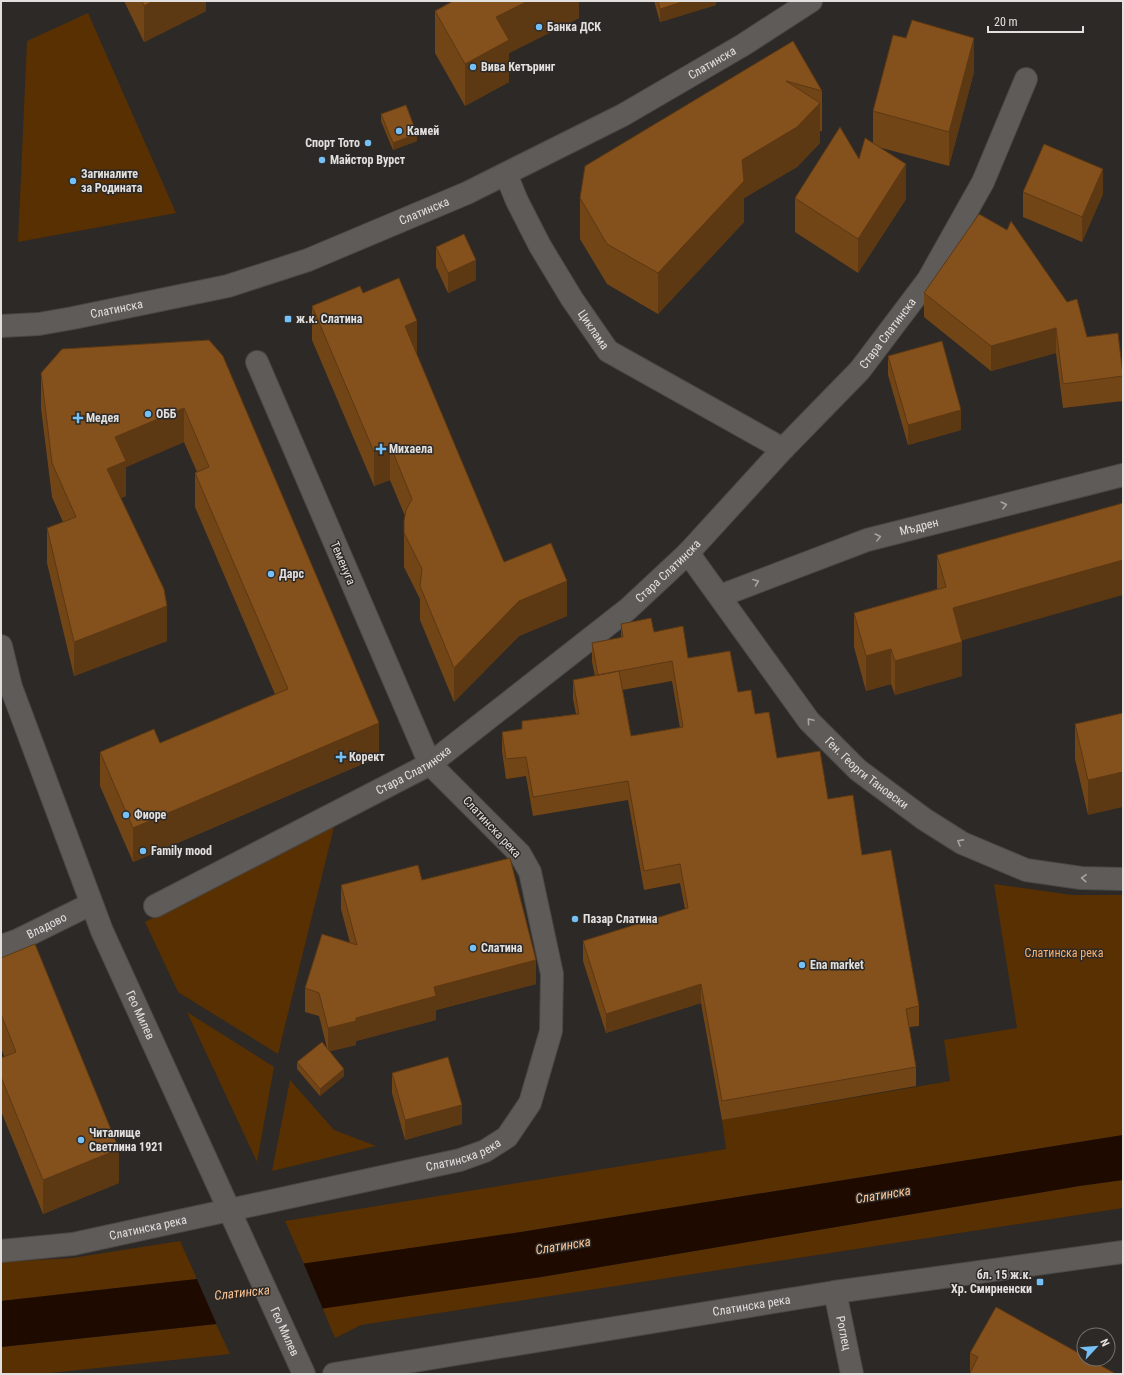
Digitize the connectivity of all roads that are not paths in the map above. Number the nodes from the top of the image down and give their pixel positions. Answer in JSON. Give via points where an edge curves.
{"nodes":[{"id":1,"x":811,"y":1,"type":"edge"},
{"id":2,"x":1026,"y":79,"type":"dead end"},
{"id":3,"x":506,"y":174,"type":"junction"},
{"id":4,"x":1,"y":326,"type":"edge"},
{"id":5,"x":257,"y":362,"type":"dead end"},
{"id":6,"x":783,"y":449,"type":"junction"},
{"id":7,"x":1123,"y":475,"type":"edge"},
{"id":8,"x":688,"y":553,"type":"junction"},
{"id":9,"x":720,"y":596,"type":"junction"},
{"id":10,"x":1,"y":646,"type":"edge"},
{"id":11,"x":430,"y":764,"type":"junction"},
{"id":12,"x":1123,"y":879,"type":"edge"},
{"id":13,"x":91,"y":904,"type":"junction"},
{"id":14,"x":155,"y":906,"type":"dead end"},
{"id":15,"x":1,"y":946,"type":"edge"},
{"id":16,"x":229,"y":1209,"type":"junction"},
{"id":17,"x":1,"y":1251,"type":"edge"},
{"id":18,"x":1123,"y":1252,"type":"edge"},
{"id":19,"x":835,"y":1292,"type":"junction"},
{"id":20,"x":304,"y":1374,"type":"edge"},
{"id":21,"x":334,"y":1374,"type":"edge"},
{"id":22,"x":852,"y":1374,"type":"edge"}],
"edges":[{"from":1,"to":3,"type":"street","name":"Слатинска","via":[[743,45],[623,115]]},
{"from":2,"to":6,"type":"street","name":"Стара Слатинска","via":[[983,182],[928,280],[860,370]]},
{"from":3,"to":4,"type":"street","name":"Слатинска","via":[[308,260],[228,286],[39,324]]},
{"from":3,"to":6,"type":"street","name":"Циклама","via":[[540,246],[608,351]]},
{"from":5,"to":11,"type":"street","name":"Теменуга"},
{"from":6,"to":8,"type":"street","name":"Стара Слатинска"},
{"from":9,"to":7,"type":"street","name":"Мъдрен","one_way":true,"via":[[868,540]]},
{"from":8,"to":9,"type":"street","name":"Ген. Георги Тановски"},
{"from":8,"to":11,"type":"street","name":"Стара Слатинска","via":[[622,613]]},
{"from":12,"to":9,"type":"street","name":"Ген. Георги Тановски","one_way":true,"via":[[1081,878],[1026,870],[962,844],[924,819],[858,770],[809,721]]},
{"from":10,"to":13,"type":"street","name":"Гео Милев","via":[[11,687]]},
{"from":11,"to":14,"type":"street","name":"Стара Слатинска"},
{"from":11,"to":16,"type":"street","name":"Слатинска река","via":[[520,854],[530,872],[552,974],[551,1031],[530,1103],[507,1137],[485,1151],[460,1160]]},
{"from":13,"to":15,"type":"street","name":"Владово"},
{"from":13,"to":16,"type":"street","name":"Гео Милев"},
{"from":16,"to":17,"type":"street","name":"Слатинска река","via":[[73,1244]]},
{"from":16,"to":20,"type":"street","name":"Гео Милев"},
{"from":18,"to":19,"type":"street","name":"Слатинска река"},
{"from":19,"to":21,"type":"street","name":"Слатинска река"},
{"from":19,"to":22,"type":"street","name":"Роглец"}]}
